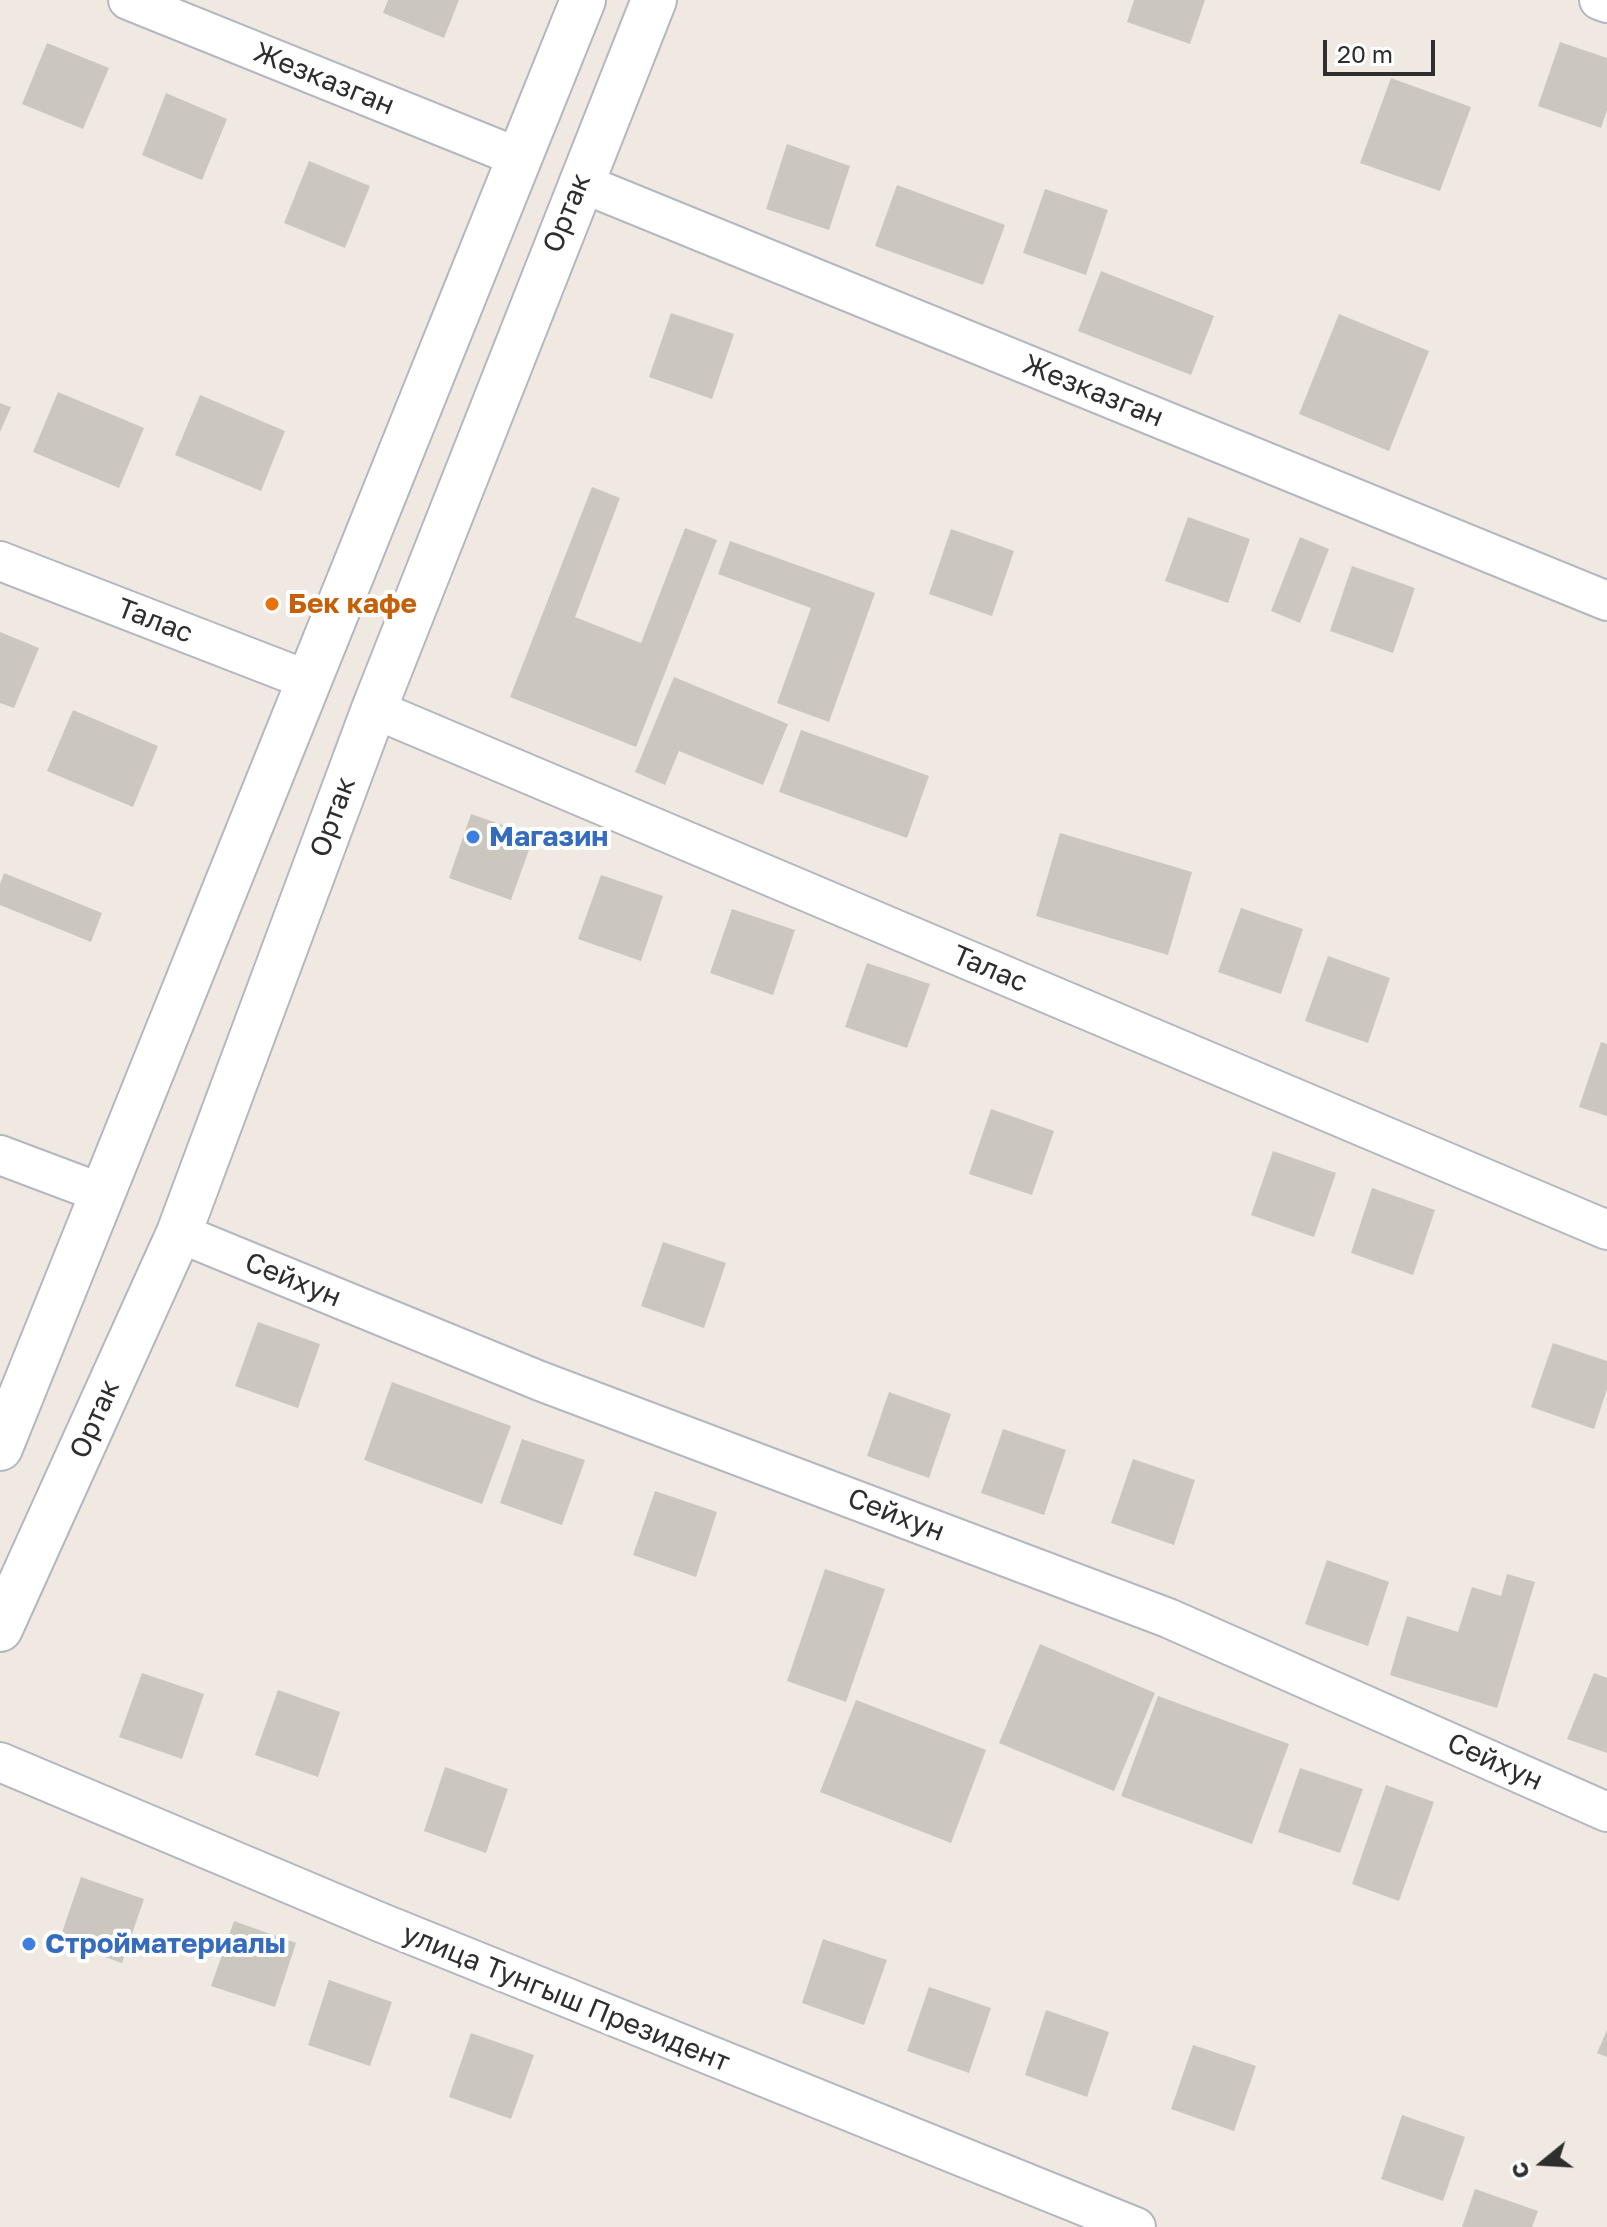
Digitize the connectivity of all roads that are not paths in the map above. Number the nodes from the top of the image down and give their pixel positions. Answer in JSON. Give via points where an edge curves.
{"nodes":[{"id":1,"x":128,"y":0,"type":"edge"},
{"id":2,"x":583,"y":0,"type":"edge"},
{"id":3,"x":654,"y":0,"type":"edge"},
{"id":4,"x":1599,"y":0,"type":"edge"},
{"id":5,"x":1607,"y":3,"type":"edge"},
{"id":6,"x":520,"y":158,"type":"junction"},
{"id":7,"x":579,"y":182,"type":"junction"},
{"id":8,"x":0,"y":561,"type":"edge"},
{"id":9,"x":1607,"y":601,"type":"edge"},
{"id":10,"x":310,"y":681,"type":"junction"},
{"id":11,"x":374,"y":709,"type":"junction"},
{"id":12,"x":0,"y":1155,"type":"edge"},
{"id":13,"x":101,"y":1193,"type":"junction"},
{"id":14,"x":1607,"y":1230,"type":"edge"},
{"id":15,"x":179,"y":1233,"type":"junction"},
{"id":16,"x":0,"y":1448,"type":"edge"},
{"id":17,"x":0,"y":1629,"type":"edge"},
{"id":18,"x":0,"y":1762,"type":"edge"},
{"id":19,"x":1607,"y":1812,"type":"edge"},
{"id":20,"x":1136,"y":2227,"type":"edge"}],
"edges":[{"from":1,"to":6,"type":"street","name":"Жезказган"},
{"from":2,"to":6,"type":"street"},
{"from":3,"to":7,"type":"street","name":"Ортак"},
{"from":4,"to":5,"type":"street"},
{"from":6,"to":10,"type":"street"},
{"from":7,"to":9,"type":"street","name":"Жезказган"},
{"from":7,"to":11,"type":"street","name":"Ортак"},
{"from":8,"to":10,"type":"street","name":"Талас"},
{"from":10,"to":13,"type":"street"},
{"from":11,"to":14,"type":"street","name":"Талас"},
{"from":11,"to":15,"type":"street","name":"Ортак"},
{"from":12,"to":13,"type":"street"},
{"from":13,"to":16,"type":"street"},
{"from":15,"to":17,"type":"street","name":"Ортак"},
{"from":15,"to":19,"type":"street","name":"Сейхун","via":[[540,1381],[1168,1618]]},
{"from":18,"to":20,"type":"street","name":"улица Тунгыш Президент","via":[[382,1923]]}]}
